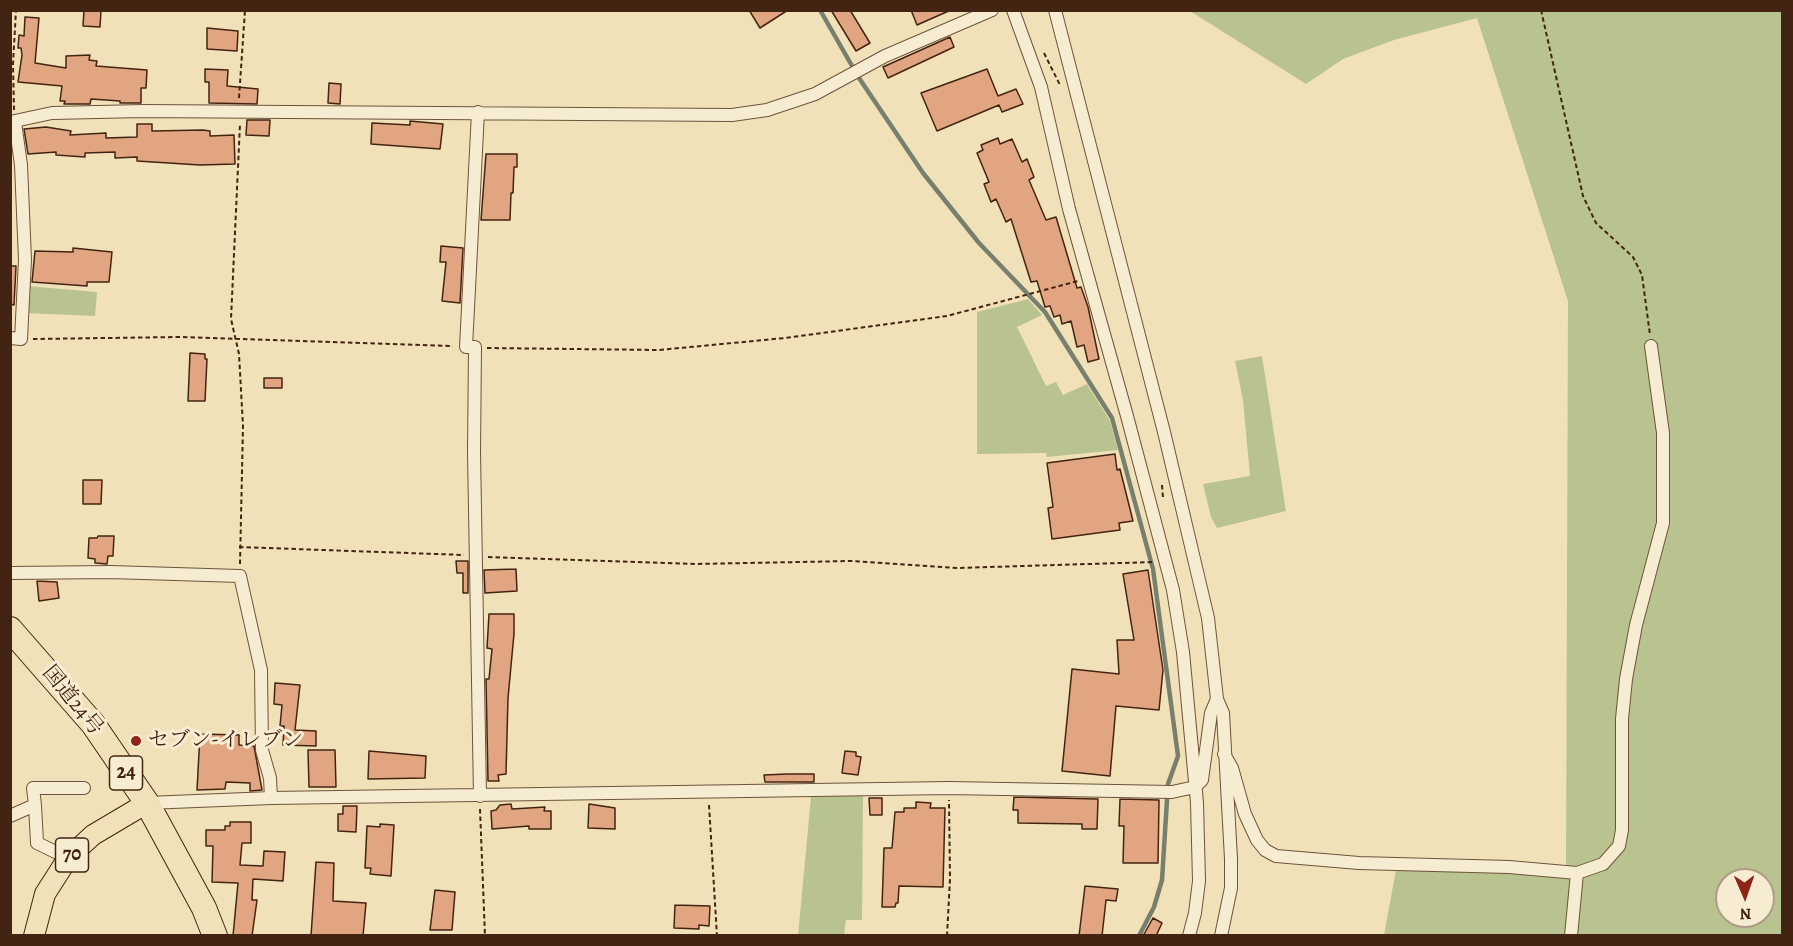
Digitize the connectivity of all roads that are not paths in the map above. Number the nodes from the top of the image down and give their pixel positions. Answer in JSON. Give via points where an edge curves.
{"nodes":[{"id":1,"x":992,"y":10,"type":"edge"},
{"id":2,"x":1013,"y":10,"type":"edge"},
{"id":3,"x":1055,"y":10,"type":"edge"},
{"id":4,"x":478,"y":112,"type":"junction"},
{"id":5,"x":13,"y":122,"type":"edge"},
{"id":6,"x":16,"y":339,"type":"edge"},
{"id":7,"x":1651,"y":346,"type":"road end"},
{"id":8,"x":10,"y":573,"type":"edge"},
{"id":9,"x":10,"y":629,"type":"edge"},
{"id":10,"x":1217,"y":699,"type":"junction"},
{"id":11,"x":1224,"y":754,"type":"junction"},
{"id":12,"x":1195,"y":787,"type":"junction"},
{"id":13,"x":84,"y":788,"type":"dead end"},
{"id":14,"x":480,"y":796,"type":"junction"},
{"id":15,"x":272,"y":798,"type":"junction"},
{"id":16,"x":147,"y":803,"type":"junction"},
{"id":17,"x":35,"y":805,"type":"junction"},
{"id":18,"x":10,"y":816,"type":"edge"},
{"id":19,"x":68,"y":858,"type":"junction"},
{"id":20,"x":1577,"y":873,"type":"junction"},
{"id":21,"x":34,"y":936,"type":"edge"},
{"id":22,"x":215,"y":936,"type":"edge"},
{"id":23,"x":1189,"y":936,"type":"edge"},
{"id":24,"x":1221,"y":936,"type":"edge"},
{"id":25,"x":1571,"y":936,"type":"edge"}],
"edges":[{"from":1,"to":4,"type":"street","via":[[885,56],[814,94],[767,110],[732,115]]},
{"from":2,"to":12,"type":"street","via":[[1041,87],[1069,209],[1173,590],[1183,652]]},
{"from":3,"to":10,"type":"street","via":[[1197,563],[1212,642]]},
{"from":4,"to":5,"type":"street","via":[[143,111],[52,113]]},
{"from":4,"to":14,"type":"street","via":[[470,347]]},
{"from":5,"to":6,"type":"street","via":[[21,165],[25,260]]},
{"from":7,"to":20,"type":"street","via":[[1663,433],[1663,524],[1626,679],[1622,830],[1619,846],[1603,864]]},
{"from":8,"to":15,"type":"street","via":[[240,576],[261,670],[262,750]]},
{"from":9,"to":16,"type":"highway","name":"国道24号","number":"24","via":[[93,724]]},
{"from":10,"to":11,"type":"street","via":[[1223,713]]},
{"from":10,"to":12,"type":"street","via":[[1211,713],[1202,780]]},
{"from":11,"to":20,"type":"street","via":[[1257,840],[1276,856]]},
{"from":11,"to":24,"type":"street","via":[[1232,874]]},
{"from":12,"to":14,"type":"street","via":[[1167,792],[948,788]]},
{"from":12,"to":23,"type":"street","via":[[1199,881]]},
{"from":13,"to":17,"type":"street","via":[[33,788]]},
{"from":14,"to":15,"type":"street"},
{"from":15,"to":16,"type":"street"},
{"from":16,"to":19,"type":"main road","number":"70","via":[[93,835]]},
{"from":16,"to":22,"type":"highway","name":"国道24号","number":"24"},
{"from":17,"to":18,"type":"street"},
{"from":17,"to":19,"type":"street","via":[[37,843]]},
{"from":19,"to":21,"type":"main road","number":"70","via":[[45,894]]},
{"from":20,"to":25,"type":"street"}]}
